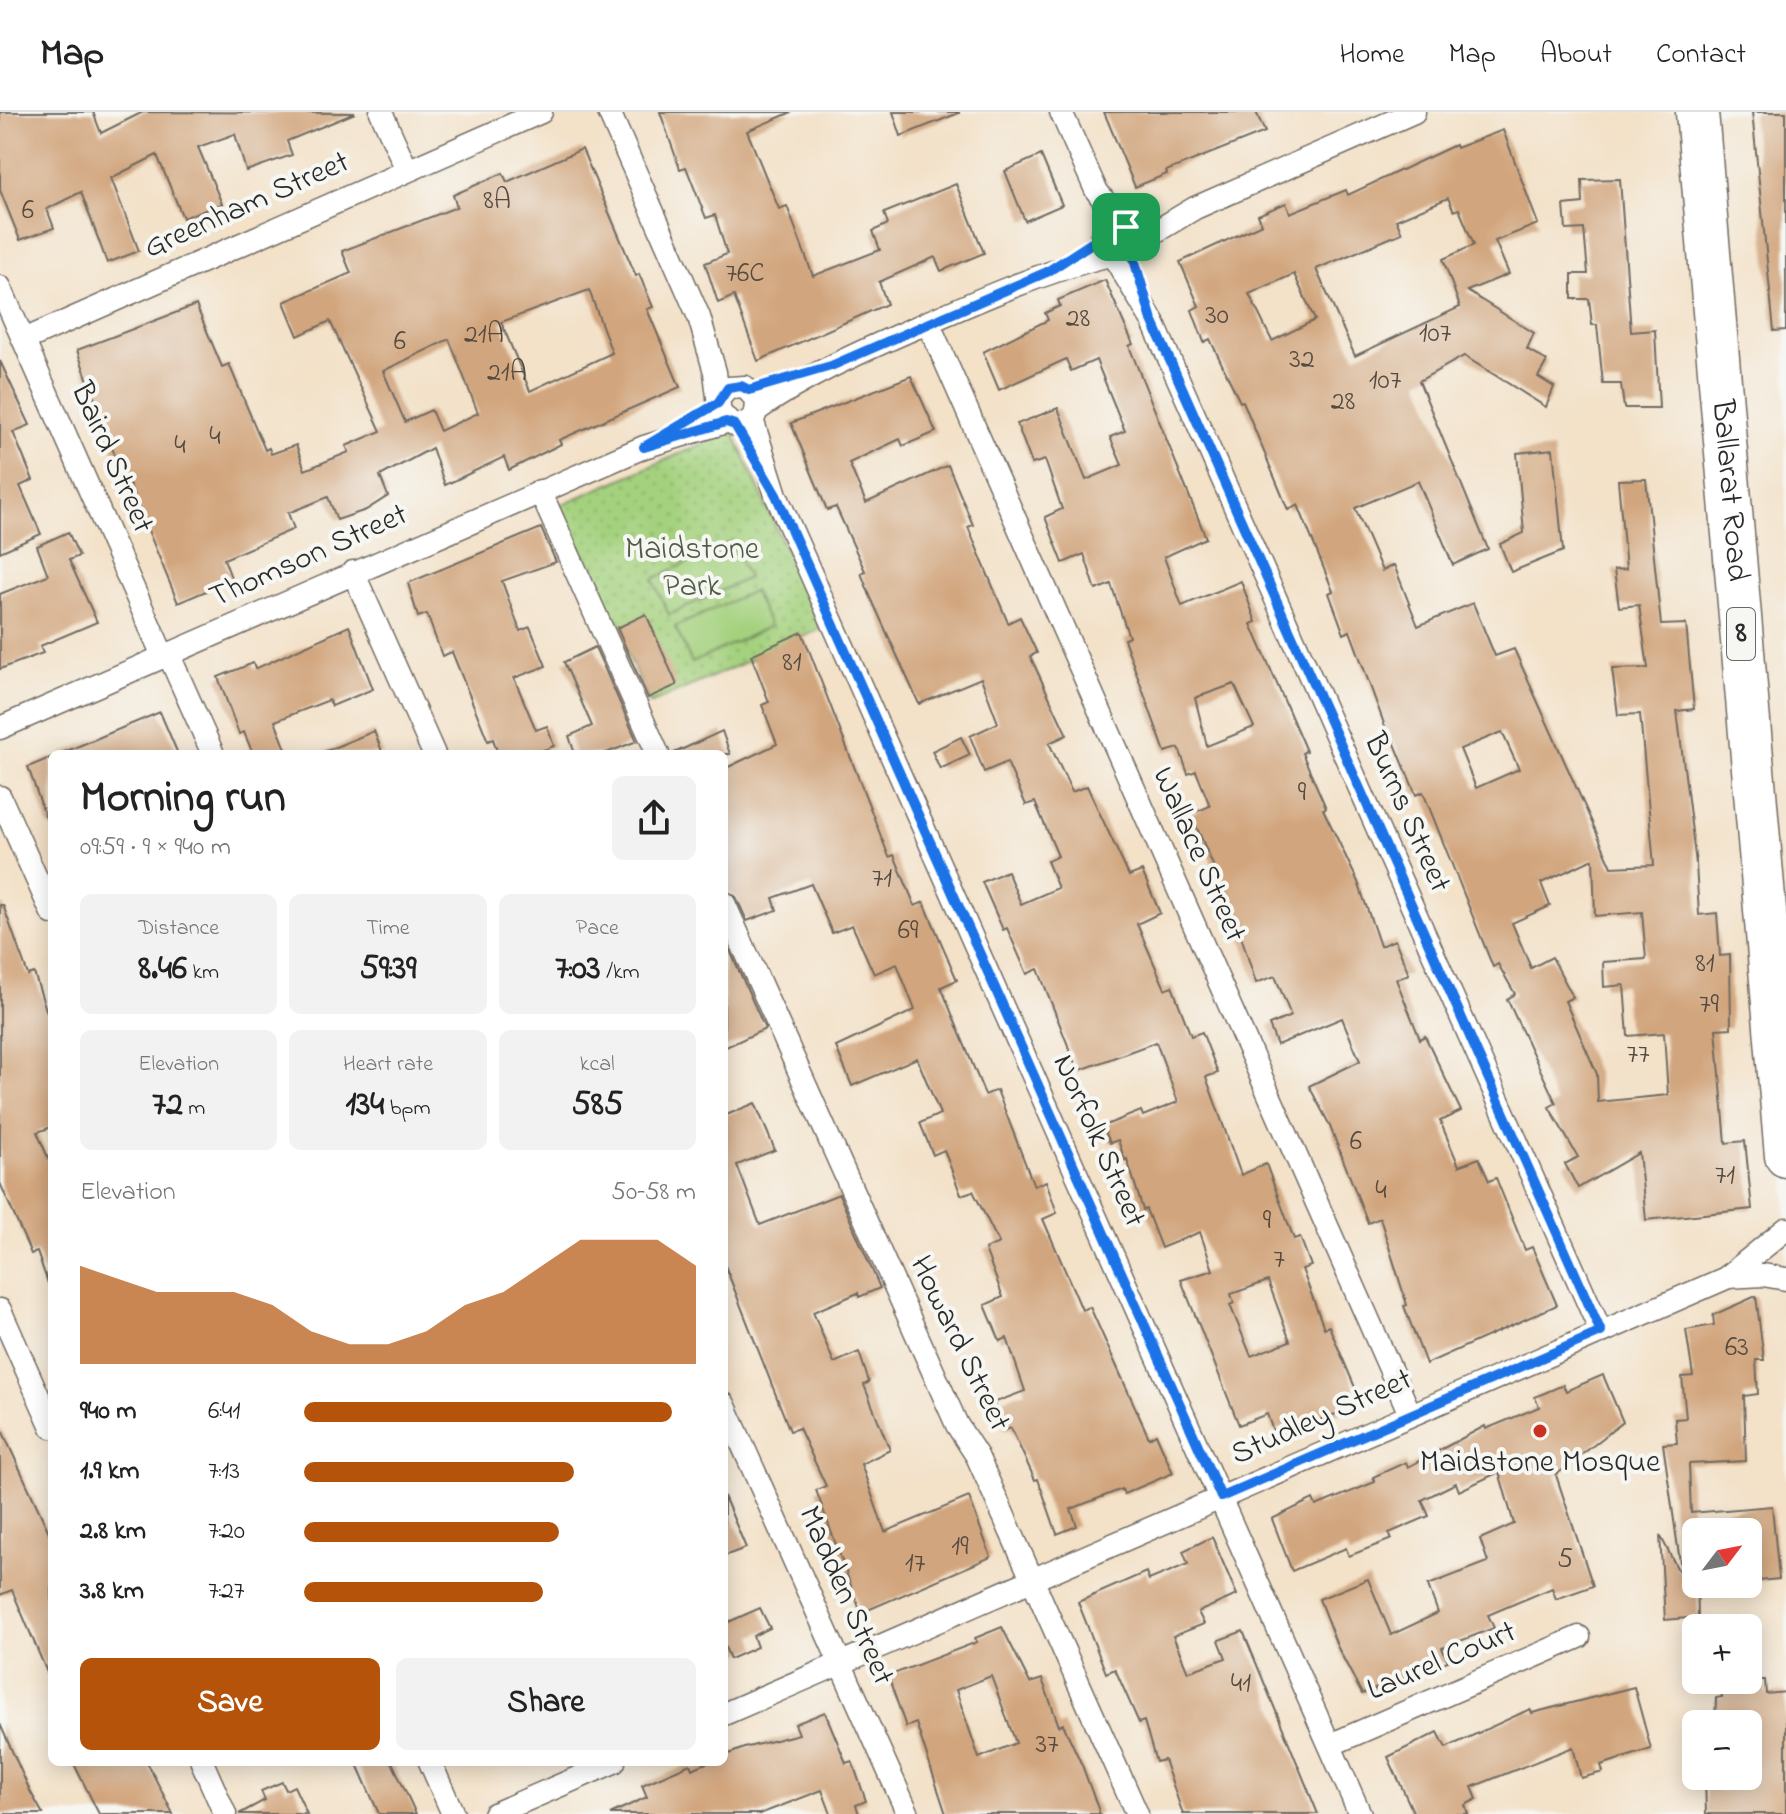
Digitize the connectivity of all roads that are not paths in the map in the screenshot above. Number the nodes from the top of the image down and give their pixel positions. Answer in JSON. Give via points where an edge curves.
{"nodes":[{"id":1,"x":381,"y":112,"type":"edge"},
{"id":2,"x":541,"y":112,"type":"edge"},
{"id":3,"x":609,"y":112,"type":"edge"},
{"id":4,"x":1061,"y":112,"type":"edge"},
{"id":5,"x":1414,"y":112,"type":"edge"},
{"id":6,"x":1697,"y":112,"type":"edge"},
{"id":7,"x":407,"y":170,"type":"junction"},
{"id":8,"x":1117,"y":241,"type":"junction"},
{"id":9,"x":0,"y":287,"type":"edge"},
{"id":10,"x":928,"y":322,"type":"junction"},
{"id":11,"x":24,"y":340,"type":"junction"},
{"id":12,"x":737,"y":407,"type":"junction"},
{"id":13,"x":540,"y":491,"type":"junction"},
{"id":14,"x":353,"y":572,"type":"junction"},
{"id":15,"x":166,"y":654,"type":"junction"},
{"id":16,"x":0,"y":728,"type":"edge"},
{"id":17,"x":211,"y":750,"type":"edge"},
{"id":18,"x":432,"y":750,"type":"edge"},
{"id":19,"x":656,"y":750,"type":"edge"},
{"id":20,"x":0,"y":797,"type":"edge"},
{"id":21,"x":48,"y":904,"type":"edge"},
{"id":22,"x":728,"y":912,"type":"edge"},
{"id":23,"x":1786,"y":1156,"type":"edge"},
{"id":24,"x":1786,"y":1229,"type":"edge"},
{"id":25,"x":1726,"y":1278,"type":"junction"},
{"id":26,"x":1786,"y":1279,"type":"edge"},
{"id":27,"x":0,"y":1310,"type":"edge"},
{"id":28,"x":1601,"y":1332,"type":"junction"},
{"id":29,"x":728,"y":1413,"type":"edge"},
{"id":30,"x":1410,"y":1414,"type":"junction"},
{"id":31,"x":48,"y":1418,"type":"edge"},
{"id":32,"x":1221,"y":1497,"type":"junction"},
{"id":33,"x":1033,"y":1580,"type":"junction"},
{"id":34,"x":1579,"y":1637,"type":"dead end"},
{"id":35,"x":840,"y":1663,"type":"junction"},
{"id":36,"x":728,"y":1712,"type":"edge"},
{"id":37,"x":1330,"y":1745,"type":"junction"},
{"id":38,"x":204,"y":1766,"type":"edge"},
{"id":39,"x":432,"y":1766,"type":"edge"},
{"id":40,"x":605,"y":1766,"type":"edge"},
{"id":41,"x":225,"y":1814,"type":"edge"},
{"id":42,"x":453,"y":1814,"type":"edge"},
{"id":43,"x":494,"y":1814,"type":"edge"},
{"id":44,"x":908,"y":1814,"type":"edge"},
{"id":45,"x":1137,"y":1814,"type":"edge"},
{"id":46,"x":1360,"y":1814,"type":"edge"}],
"edges":[{"from":1,"to":7,"type":"street"},
{"from":2,"to":7,"type":"street","name":"Greenham Street"},
{"from":3,"to":12,"type":"street","name":"Norfolk Street"},
{"from":4,"to":8,"type":"street","name":"Burns Street"},
{"from":5,"to":8,"type":"street","name":"Thomson Street"},
{"from":6,"to":23,"type":"highway","name":"Ballarat Road","number":"8"},
{"from":7,"to":11,"type":"street","name":"Greenham Street"},
{"from":8,"to":10,"type":"street","name":"Thomson Street"},
{"from":8,"to":28,"type":"street","name":"Burns Street"},
{"from":9,"to":11,"type":"street","name":"Baird Street"},
{"from":10,"to":12,"type":"street","name":"Thomson Street"},
{"from":10,"to":30,"type":"street","name":"Wallace Street"},
{"from":11,"to":15,"type":"street","name":"Baird Street"},
{"from":12,"to":13,"type":"street","name":"Thomson Street"},
{"from":12,"to":32,"type":"street","name":"Norfolk Street"},
{"from":13,"to":14,"type":"street","name":"Thomson Street"},
{"from":13,"to":19,"type":"street"},
{"from":14,"to":15,"type":"street","name":"Thomson Street"},
{"from":14,"to":18,"type":"street"},
{"from":15,"to":16,"type":"street","name":"Thomson Street"},
{"from":15,"to":17,"type":"street","name":"Baird Street"},
{"from":20,"to":21,"type":"street"},
{"from":22,"to":33,"type":"street","name":"Howard Street","via":[[957,1425],[977,1456]]},
{"from":24,"to":25,"type":"street","name":"Studley Street"},
{"from":25,"to":26,"type":"street","name":"Studley Street"},
{"from":25,"to":28,"type":"street","name":"Studley Street"},
{"from":27,"to":31,"type":"street"},
{"from":28,"to":30,"type":"street","name":"Studley Street"},
{"from":29,"to":35,"type":"street","name":"Madden Street"},
{"from":30,"to":32,"type":"street","name":"Studley Street"},
{"from":32,"to":33,"type":"street","name":"Studley Street"},
{"from":32,"to":37,"type":"street","name":"Norfolk Street"},
{"from":33,"to":35,"type":"street","name":"Studley Street"},
{"from":33,"to":45,"type":"street","name":"Howard Street"},
{"from":34,"to":37,"type":"street","name":"Laurel Court"},
{"from":35,"to":36,"type":"street","name":"Studley Street"},
{"from":35,"to":44,"type":"street","name":"Madden Street"},
{"from":37,"to":46,"type":"street","name":"Norfolk Street"},
{"from":38,"to":41,"type":"street"},
{"from":39,"to":42,"type":"street"},
{"from":40,"to":43,"type":"street"}]}
